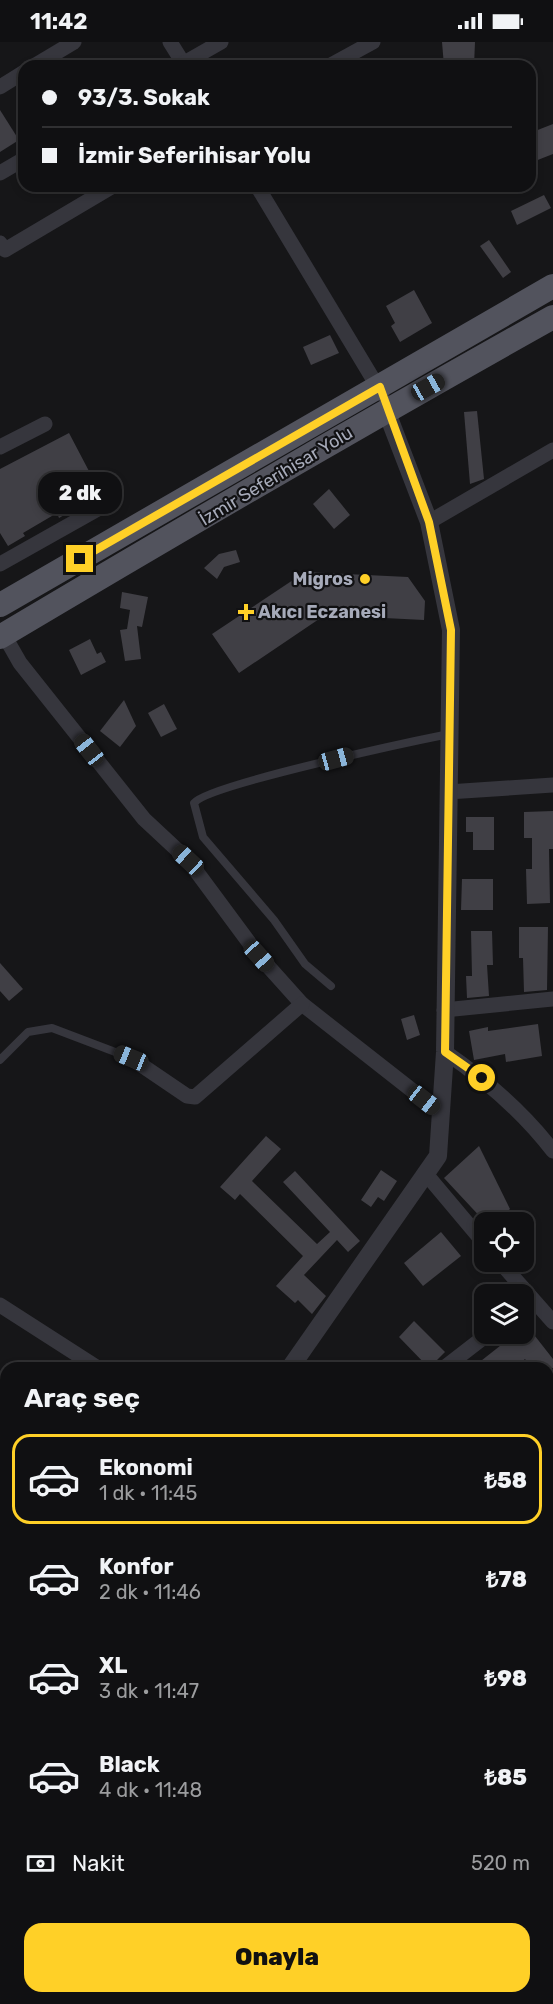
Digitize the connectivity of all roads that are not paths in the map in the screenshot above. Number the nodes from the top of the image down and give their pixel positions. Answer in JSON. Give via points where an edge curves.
{"nodes":[{"id":1,"x":74,"y":42,"type":"edge"},
{"id":2,"x":170,"y":42,"type":"edge"},
{"id":3,"x":221,"y":42,"type":"edge"},
{"id":4,"x":367,"y":44,"type":"edge"},
{"id":5,"x":44,"y":60,"type":"edge"},
{"id":6,"x":180,"y":60,"type":"edge"},
{"id":7,"x":191,"y":60,"type":"edge"},
{"id":8,"x":339,"y":60,"type":"edge"},
{"id":9,"x":18,"y":76,"type":"edge"},
{"id":10,"x":0,"y":87,"type":"edge"},
{"id":11,"x":18,"y":162,"type":"edge"},
{"id":12,"x":0,"y":173,"type":"edge"},
{"id":13,"x":103,"y":192,"type":"edge"},
{"id":14,"x":261,"y":192,"type":"edge"},
{"id":15,"x":0,"y":243,"type":"edge"},
{"id":16,"x":553,"y":286,"type":"edge"},
{"id":17,"x":553,"y":316,"type":"edge"},
{"id":18,"x":383,"y":398,"type":"junction"},
{"id":19,"x":45,"y":424,"type":"dead end"},
{"id":20,"x":1,"y":445,"type":"edge"},
{"id":21,"x":553,"y":450,"type":"edge"},
{"id":22,"x":112,"y":501,"type":"dead end"},
{"id":23,"x":429,"y":522,"type":"junction"},
{"id":24,"x":0,"y":564,"type":"edge"},
{"id":25,"x":0,"y":605,"type":"edge"},
{"id":26,"x":2,"y":636,"type":"edge"},
{"id":27,"x":449,"y":734,"type":"junction"},
{"id":28,"x":553,"y":785,"type":"edge"},
{"id":29,"x":448,"y":792,"type":"junction"},
{"id":30,"x":331,"y":986,"type":"dead end"},
{"id":31,"x":553,"y":999,"type":"edge"},
{"id":32,"x":302,"y":1004,"type":"junction"},
{"id":33,"x":444,"y":1010,"type":"junction"},
{"id":34,"x":445,"y":1052,"type":"junction"},
{"id":35,"x":131,"y":1058,"type":"joint"},
{"id":36,"x":0,"y":1060,"type":"edge"},
{"id":37,"x":441,"y":1113,"type":"junction"},
{"id":38,"x":553,"y":1151,"type":"edge"},
{"id":39,"x":426,"y":1173,"type":"junction"},
{"id":40,"x":474,"y":1231,"type":"edge"},
{"id":41,"x":0,"y":1305,"type":"edge"},
{"id":42,"x":534,"y":1307,"type":"edge"},
{"id":43,"x":553,"y":1322,"type":"edge"},
{"id":44,"x":475,"y":1344,"type":"edge"},
{"id":45,"x":89,"y":1362,"type":"edge"},
{"id":46,"x":294,"y":1362,"type":"edge"},
{"id":47,"x":452,"y":1362,"type":"edge"}],
"edges":[{"from":1,"to":5,"type":"street"},
{"from":2,"to":6,"type":"street"},
{"from":3,"to":7,"type":"street"},
{"from":4,"to":8,"type":"street"},
{"from":9,"to":10,"type":"street"},
{"from":11,"to":12,"type":"street"},
{"from":13,"to":15,"type":"street","via":[[5,250]]},
{"from":14,"to":18,"type":"street"},
{"from":16,"to":18,"type":"main road","name":"İzmir Seferihisar Yolu"},
{"from":17,"to":18,"type":"main road","name":"İzmir Seferihisar Yolu"},
{"from":18,"to":23,"type":"street"},
{"from":18,"to":25,"type":"main road","name":"İzmir Seferihisar Yolu"},
{"from":18,"to":26,"type":"main road","name":"İzmir Seferihisar Yolu"},
{"from":19,"to":20,"type":"street"},
{"from":21,"to":23,"type":"street"},
{"from":22,"to":24,"type":"street"},
{"from":23,"to":27,"type":"street","via":[[451,630]]},
{"from":26,"to":32,"type":"street","via":[[144,819],[188,860],[259,956]]},
{"from":27,"to":29,"type":"street"},
{"from":27,"to":30,"type":"lane","via":[[358,753],[223,789],[194,803],[203,837],[305,964]]},
{"from":28,"to":29,"type":"street"},
{"from":29,"to":33,"type":"street"},
{"from":31,"to":33,"type":"street"},
{"from":32,"to":35,"type":"street","via":[[195,1097],[187,1096]]},
{"from":32,"to":37,"type":"street"},
{"from":33,"to":34,"type":"street"},
{"from":34,"to":37,"type":"street"},
{"from":34,"to":38,"type":"street","via":[[482,1078],[536,1128]]},
{"from":35,"to":36,"type":"lane","via":[[52,1028],[28,1032]]},
{"from":37,"to":39,"type":"street","via":[[438,1156]]},
{"from":39,"to":40,"type":"street"},
{"from":39,"to":46,"type":"street"},
{"from":41,"to":45,"type":"street"},
{"from":42,"to":43,"type":"street"},
{"from":44,"to":47,"type":"street"}]}
